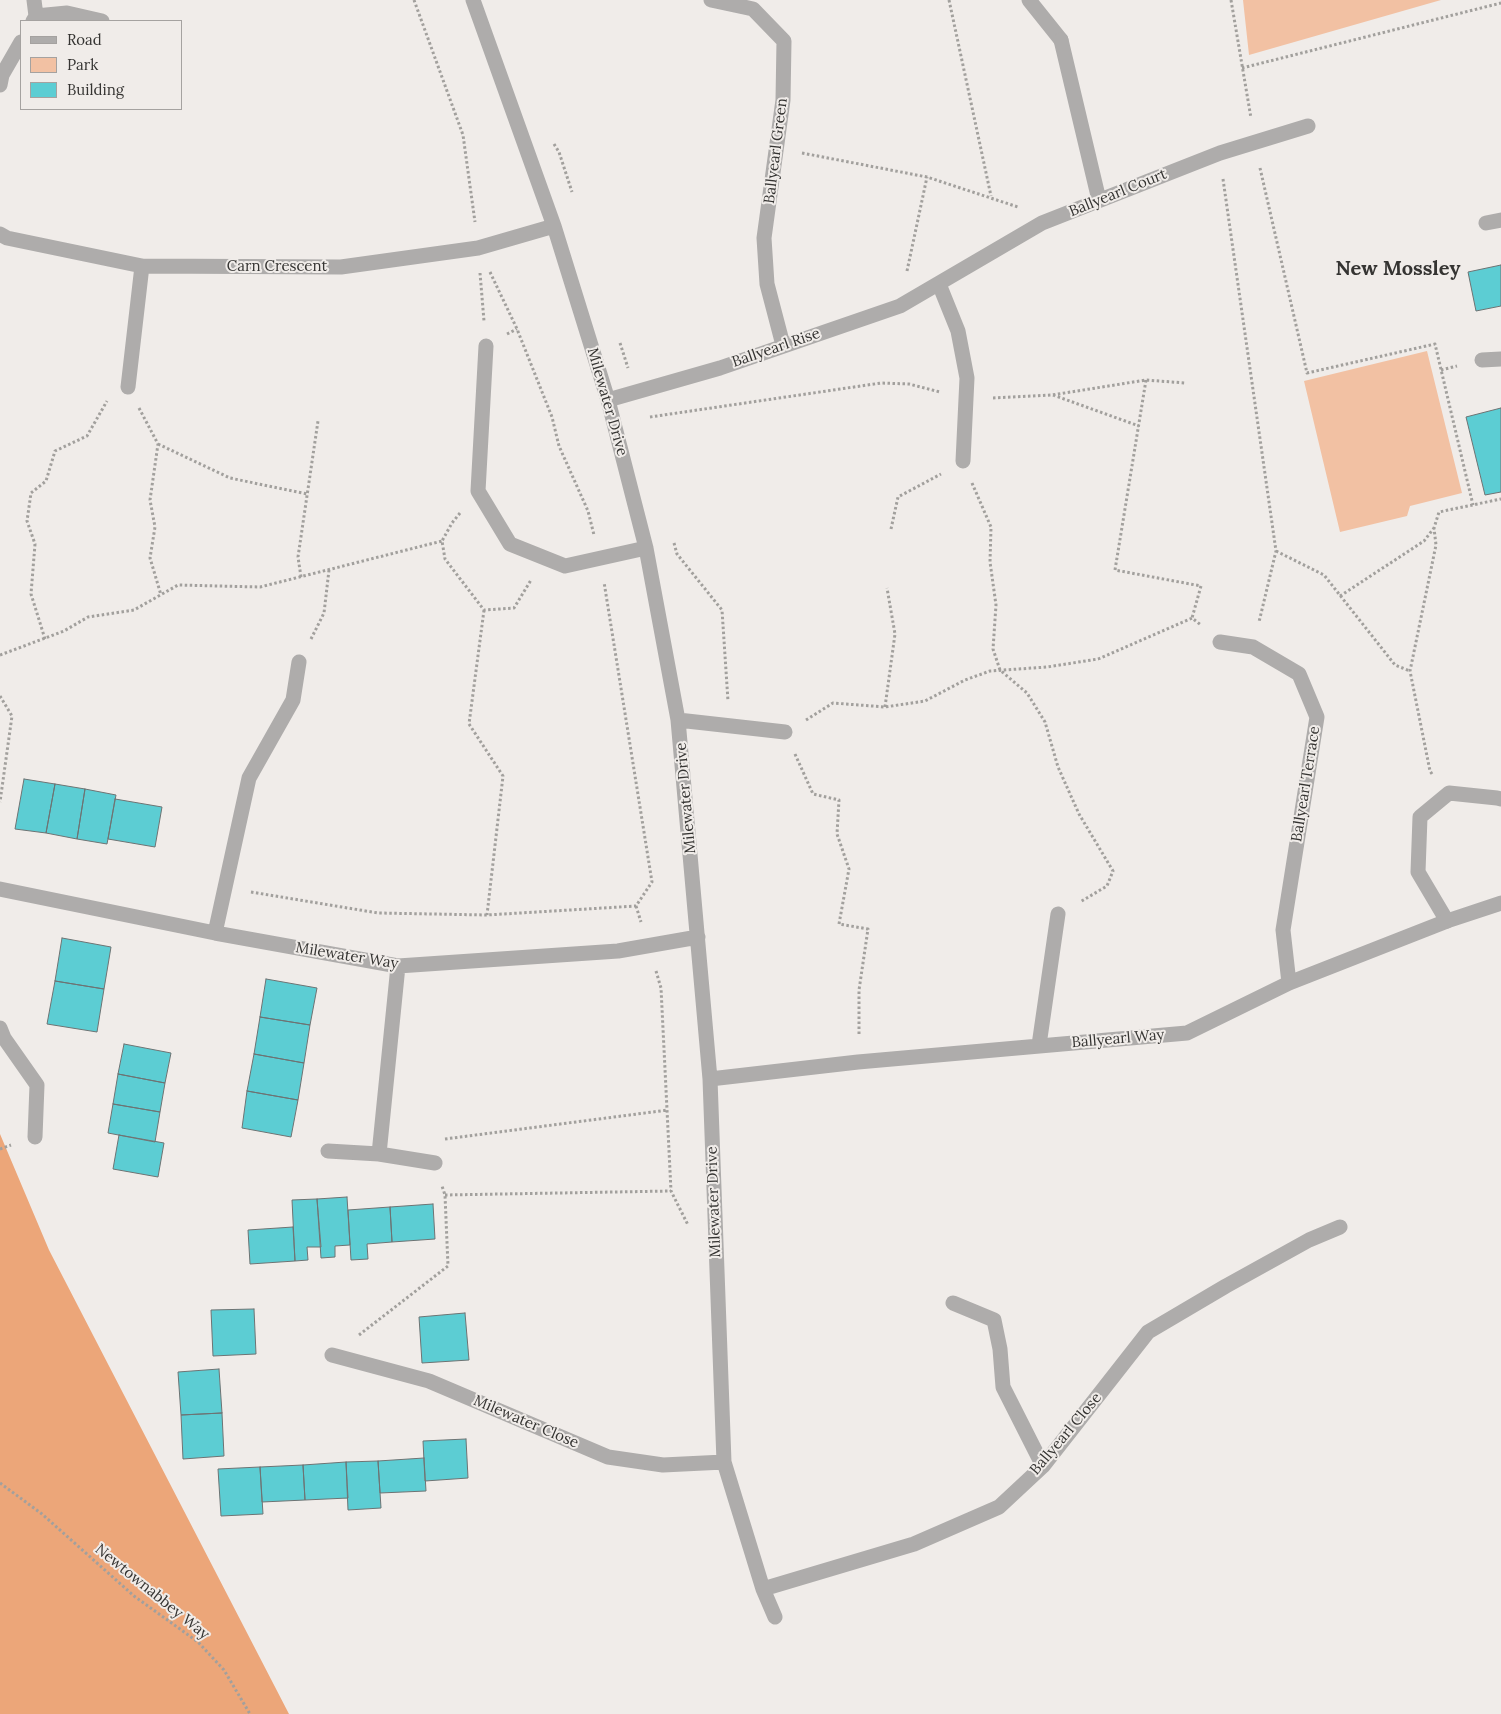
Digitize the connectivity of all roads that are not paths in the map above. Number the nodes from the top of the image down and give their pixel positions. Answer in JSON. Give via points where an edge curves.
{"nodes":[{"id":1,"x":34,"y":0,"type":"edge"},
{"id":2,"x":473,"y":0,"type":"edge"},
{"id":3,"x":711,"y":0,"type":"edge"},
{"id":4,"x":1029,"y":0,"type":"edge"},
{"id":5,"x":35,"y":19,"type":"edge"},
{"id":6,"x":98,"y":20,"type":"edge"},
{"id":7,"x":20,"y":44,"type":"edge"},
{"id":8,"x":0,"y":85,"type":"edge"},
{"id":9,"x":1308,"y":126,"type":"dead end"},
{"id":10,"x":1099,"y":200,"type":"junction"},
{"id":11,"x":554,"y":226,"type":"junction"},
{"id":12,"x":0,"y":234,"type":"edge"},
{"id":13,"x":142,"y":266,"type":"junction"},
{"id":14,"x":939,"y":284,"type":"junction"},
{"id":15,"x":783,"y":345,"type":"junction"},
{"id":16,"x":486,"y":346,"type":"road end"},
{"id":17,"x":1501,"y":359,"type":"edge"},
{"id":18,"x":1482,"y":360,"type":"dead end"},
{"id":19,"x":128,"y":387,"type":"road end"},
{"id":20,"x":608,"y":400,"type":"junction"},
{"id":21,"x":963,"y":462,"type":"road end"},
{"id":22,"x":646,"y":548,"type":"junction"},
{"id":23,"x":1220,"y":642,"type":"road end"},
{"id":24,"x":300,"y":662,"type":"road end"},
{"id":25,"x":678,"y":720,"type":"junction"},
{"id":26,"x":785,"y":732,"type":"road end"},
{"id":27,"x":1501,"y":799,"type":"edge"},
{"id":28,"x":0,"y":889,"type":"edge"},
{"id":29,"x":1501,"y":903,"type":"edge"},
{"id":30,"x":1058,"y":914,"type":"road end"},
{"id":31,"x":1447,"y":921,"type":"junction"},
{"id":32,"x":216,"y":933,"type":"junction"},
{"id":33,"x":698,"y":938,"type":"junction"},
{"id":34,"x":398,"y":966,"type":"junction"},
{"id":35,"x":1290,"y":983,"type":"junction"},
{"id":36,"x":0,"y":1028,"type":"edge"},
{"id":37,"x":1039,"y":1045,"type":"junction"},
{"id":38,"x":710,"y":1079,"type":"junction"},
{"id":39,"x":35,"y":1137,"type":"dead end"},
{"id":40,"x":328,"y":1151,"type":"dead end"},
{"id":41,"x":379,"y":1154,"type":"junction"},
{"id":42,"x":435,"y":1163,"type":"road end"},
{"id":43,"x":1340,"y":1227,"type":"dead end"},
{"id":44,"x":953,"y":1303,"type":"dead end"},
{"id":45,"x":332,"y":1355,"type":"road end"},
{"id":46,"x":724,"y":1462,"type":"junction"},
{"id":47,"x":1043,"y":1466,"type":"junction"},
{"id":48,"x":763,"y":1589,"type":"junction"},
{"id":49,"x":775,"y":1618,"type":"dead end"}],
"edges":[{"from":1,"to":5,"type":"street"},
{"from":2,"to":11,"type":"street","name":"Milewater Drive"},
{"from":3,"to":15,"type":"street","name":"Ballyearl Green","via":[[753,9],[784,41],[783,100],[764,238],[767,284]]},
{"from":4,"to":10,"type":"street","via":[[1061,40]]},
{"from":5,"to":6,"type":"street","via":[[67,13]]},
{"from":7,"to":8,"type":"street","via":[[2,75]]},
{"from":9,"to":10,"type":"street","name":"Ballyearl Court","via":[[1220,153]]},
{"from":10,"to":14,"type":"street","name":"Ballyearl Court","via":[[1042,223]]},
{"from":11,"to":13,"type":"street","name":"Carn Crescent","via":[[478,248],[341,268]]},
{"from":11,"to":20,"type":"street","name":"Milewater Drive"},
{"from":12,"to":13,"type":"street","name":"Carn Crescent"},
{"from":13,"to":19,"type":"street"},
{"from":14,"to":15,"type":"street","name":"Ballyearl Rise","via":[[900,306]]},
{"from":14,"to":21,"type":"street","via":[[958,331],[966,378]]},
{"from":15,"to":20,"type":"street","name":"Ballyearl Rise","via":[[720,368]]},
{"from":16,"to":22,"type":"street","via":[[478,491],[510,544],[565,566]]},
{"from":17,"to":18,"type":"street"},
{"from":20,"to":22,"type":"street","name":"Milewater Drive"},
{"from":22,"to":25,"type":"street","name":"Milewater Drive"},
{"from":23,"to":35,"type":"street","name":"Ballyearl Terrace","via":[[1253,647],[1299,674],[1317,717],[1283,930]]},
{"from":24,"to":32,"type":"street","via":[[294,700],[249,778]]},
{"from":25,"to":26,"type":"street"},
{"from":25,"to":33,"type":"street","name":"Milewater Drive"},
{"from":27,"to":31,"type":"street","via":[[1449,793],[1420,817],[1418,872]]},
{"from":28,"to":32,"type":"street","name":"Milewater Way"},
{"from":29,"to":31,"type":"street","name":"Ballyearl Way"},
{"from":30,"to":37,"type":"street"},
{"from":31,"to":35,"type":"street","name":"Ballyearl Way"},
{"from":32,"to":34,"type":"street","name":"Milewater Way"},
{"from":33,"to":34,"type":"street","name":"Milewater Way","via":[[618,951]]},
{"from":33,"to":38,"type":"street","name":"Milewater Drive"},
{"from":34,"to":41,"type":"street"},
{"from":35,"to":37,"type":"street","name":"Ballyearl Way","via":[[1187,1033]]},
{"from":36,"to":39,"type":"street","via":[[37,1085]]},
{"from":37,"to":38,"type":"street","name":"Ballyearl Way"},
{"from":38,"to":46,"type":"street","name":"Milewater Drive"},
{"from":40,"to":41,"type":"street"},
{"from":41,"to":42,"type":"street"},
{"from":43,"to":47,"type":"street","name":"Ballyearl Close","via":[[1234,1281],[1148,1332]]},
{"from":44,"to":47,"type":"street","via":[[994,1320],[1003,1387]]},
{"from":45,"to":46,"type":"street","name":"Milewater Close","via":[[429,1381],[608,1456],[663,1465]]},
{"from":46,"to":48,"type":"street","name":"Milewater Drive"},
{"from":47,"to":48,"type":"street","name":"Ballyearl Close","via":[[999,1507],[974,1518],[914,1544]]},
{"from":48,"to":49,"type":"street","name":"Milewater Drive"}]}
